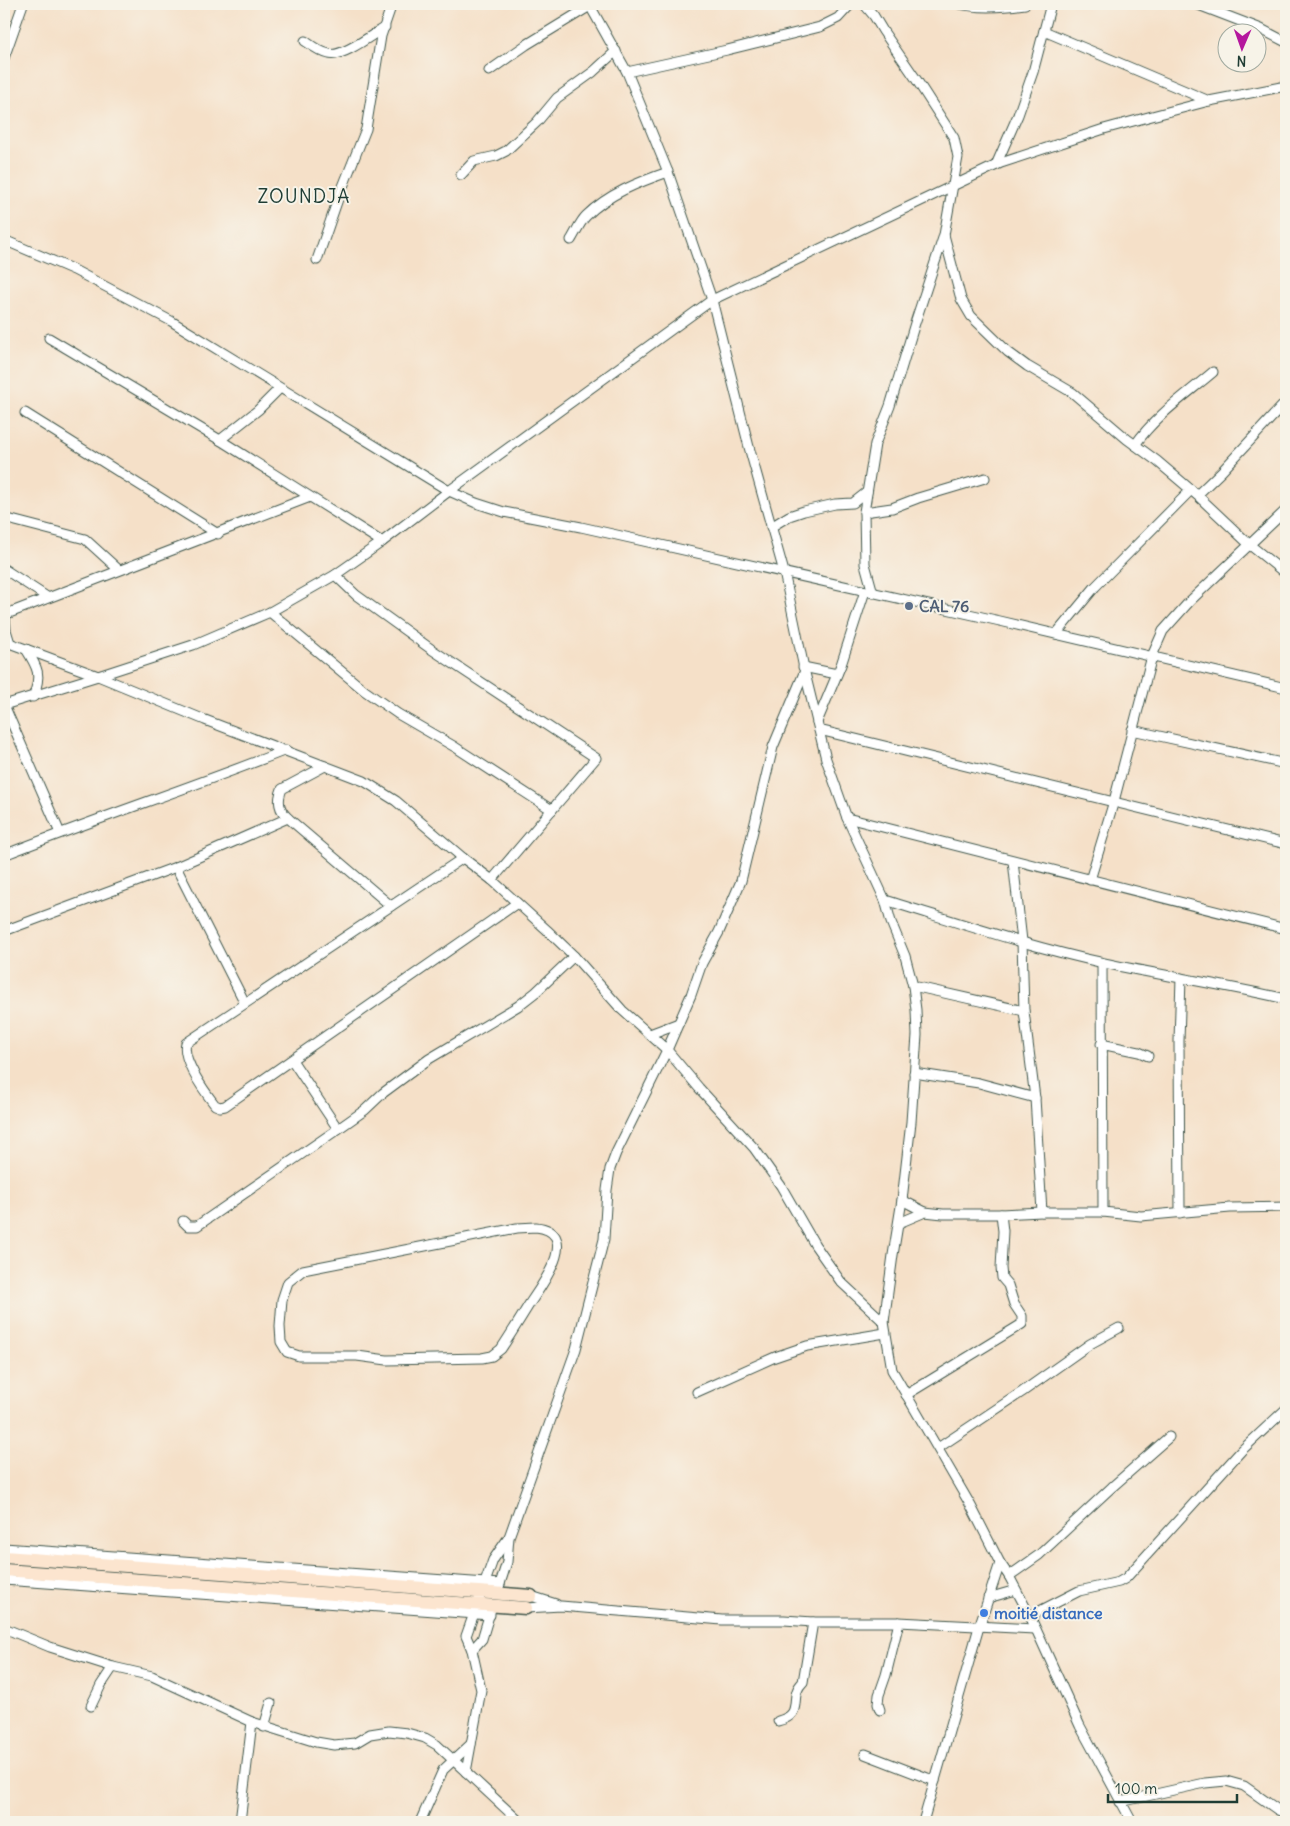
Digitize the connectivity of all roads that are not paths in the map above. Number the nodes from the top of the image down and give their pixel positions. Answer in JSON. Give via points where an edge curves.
{"nodes":[{"id":1,"x":23,"y":4,"type":"edge"},
{"id":2,"x":392,"y":4,"type":"edge"},
{"id":3,"x":851,"y":4,"type":"edge"},
{"id":4,"x":959,"y":4,"type":"edge"},
{"id":5,"x":1025,"y":4,"type":"edge"},
{"id":6,"x":1051,"y":4,"type":"edge"},
{"id":7,"x":1196,"y":4,"type":"edge"},
{"id":8,"x":590,"y":5,"type":"edge"},
{"id":9,"x":869,"y":5,"type":"edge"},
{"id":10,"x":385,"y":26,"type":"junction"},
{"id":11,"x":1044,"y":31,"type":"junction"},
{"id":12,"x":305,"y":41,"type":"dead end"},
{"id":13,"x":1286,"y":42,"type":"edge"},
{"id":14,"x":616,"y":51,"type":"junction"},
{"id":15,"x":4,"y":58,"type":"edge"},
{"id":16,"x":489,"y":72,"type":"dead end"},
{"id":17,"x":627,"y":72,"type":"junction"},
{"id":18,"x":1286,"y":86,"type":"edge"},
{"id":19,"x":1209,"y":101,"type":"junction"},
{"id":20,"x":996,"y":165,"type":"junction"},
{"id":21,"x":668,"y":172,"type":"junction"},
{"id":22,"x":460,"y":175,"type":"dead end"},
{"id":23,"x":952,"y":185,"type":"junction"},
{"id":24,"x":944,"y":234,"type":"junction"},
{"id":25,"x":4,"y":240,"type":"edge"},
{"id":26,"x":571,"y":240,"type":"dead end"},
{"id":27,"x":316,"y":260,"type":"dead end"},
{"id":28,"x":712,"y":300,"type":"junction"},
{"id":29,"x":49,"y":338,"type":"dead end"},
{"id":30,"x":1213,"y":372,"type":"dead end"},
{"id":31,"x":279,"y":389,"type":"junction"},
{"id":32,"x":1286,"y":402,"type":"edge"},
{"id":33,"x":25,"y":413,"type":"dead end"},
{"id":34,"x":220,"y":440,"type":"junction"},
{"id":35,"x":1135,"y":445,"type":"junction"},
{"id":36,"x":985,"y":478,"type":"dead end"},
{"id":37,"x":448,"y":491,"type":"junction"},
{"id":38,"x":867,"y":492,"type":"junction"},
{"id":39,"x":1194,"y":492,"type":"junction"},
{"id":40,"x":310,"y":497,"type":"junction"},
{"id":41,"x":1286,"y":510,"type":"edge"},
{"id":42,"x":864,"y":512,"type":"junction"},
{"id":43,"x":4,"y":518,"type":"edge"},
{"id":44,"x":771,"y":527,"type":"junction"},
{"id":45,"x":218,"y":534,"type":"junction"},
{"id":46,"x":382,"y":542,"type":"junction"},
{"id":47,"x":1250,"y":545,"type":"junction"},
{"id":48,"x":4,"y":569,"type":"edge"},
{"id":49,"x":119,"y":570,"type":"junction"},
{"id":50,"x":784,"y":572,"type":"junction"},
{"id":51,"x":1286,"y":574,"type":"edge"},
{"id":52,"x":335,"y":575,"type":"junction"},
{"id":53,"x":869,"y":592,"type":"junction"},
{"id":54,"x":47,"y":596,"type":"junction"},
{"id":55,"x":270,"y":612,"type":"junction"},
{"id":56,"x":5,"y":614,"type":"edge"},
{"id":57,"x":1056,"y":634,"type":"junction"},
{"id":58,"x":7,"y":642,"type":"edge"},
{"id":59,"x":26,"y":649,"type":"junction"},
{"id":60,"x":1152,"y":656,"type":"junction"},
{"id":61,"x":804,"y":670,"type":"junction"},
{"id":62,"x":837,"y":674,"type":"junction"},
{"id":63,"x":98,"y":676,"type":"junction"},
{"id":64,"x":1286,"y":688,"type":"edge"},
{"id":65,"x":33,"y":697,"type":"junction"},
{"id":66,"x":4,"y":705,"type":"edge"},
{"id":67,"x":818,"y":726,"type":"junction"},
{"id":68,"x":1132,"y":730,"type":"junction"},
{"id":69,"x":286,"y":750,"type":"junction"},
{"id":70,"x":1286,"y":764,"type":"edge"},
{"id":71,"x":325,"y":766,"type":"junction"},
{"id":72,"x":1114,"y":801,"type":"junction"},
{"id":73,"x":552,"y":810,"type":"junction"},
{"id":74,"x":288,"y":818,"type":"junction"},
{"id":75,"x":847,"y":818,"type":"junction"},
{"id":76,"x":60,"y":833,"type":"junction"},
{"id":77,"x":1286,"y":844,"type":"edge"},
{"id":78,"x":4,"y":855,"type":"edge"},
{"id":79,"x":463,"y":858,"type":"junction"},
{"id":80,"x":1014,"y":861,"type":"junction"},
{"id":81,"x":176,"y":867,"type":"junction"},
{"id":82,"x":492,"y":880,"type":"junction"},
{"id":83,"x":1090,"y":880,"type":"junction"},
{"id":84,"x":885,"y":900,"type":"junction"},
{"id":85,"x":517,"y":903,"type":"junction"},
{"id":86,"x":392,"y":906,"type":"junction"},
{"id":87,"x":1286,"y":929,"type":"edge"},
{"id":88,"x":4,"y":931,"type":"edge"},
{"id":89,"x":1022,"y":941,"type":"junction"},
{"id":90,"x":574,"y":956,"type":"junction"},
{"id":91,"x":1102,"y":963,"type":"junction"},
{"id":92,"x":1181,"y":978,"type":"junction"},
{"id":93,"x":913,"y":986,"type":"junction"},
{"id":94,"x":1286,"y":999,"type":"edge"},
{"id":95,"x":245,"y":1003,"type":"junction"},
{"id":96,"x":1024,"y":1011,"type":"junction"},
{"id":97,"x":679,"y":1023,"type":"junction"},
{"id":98,"x":650,"y":1034,"type":"junction"},
{"id":99,"x":1102,"y":1044,"type":"junction"},
{"id":100,"x":667,"y":1050,"type":"junction"},
{"id":101,"x":1148,"y":1056,"type":"dead end"},
{"id":102,"x":292,"y":1060,"type":"junction"},
{"id":103,"x":914,"y":1072,"type":"junction"},
{"id":104,"x":1035,"y":1098,"type":"junction"},
{"id":105,"x":338,"y":1129,"type":"junction"},
{"id":106,"x":902,"y":1200,"type":"junction"},
{"id":107,"x":1286,"y":1207,"type":"edge"},
{"id":108,"x":925,"y":1212,"type":"junction"},
{"id":109,"x":1042,"y":1212,"type":"junction"},
{"id":110,"x":1103,"y":1212,"type":"junction"},
{"id":111,"x":1180,"y":1213,"type":"junction"},
{"id":112,"x":1001,"y":1214,"type":"junction"},
{"id":113,"x":183,"y":1221,"type":"dead end"},
{"id":114,"x":899,"y":1224,"type":"junction"},
{"id":115,"x":884,"y":1322,"type":"junction"},
{"id":116,"x":1119,"y":1328,"type":"dead end"},
{"id":117,"x":885,"y":1333,"type":"junction"},
{"id":118,"x":323,"y":1357,"type":"joint"},
{"id":119,"x":696,"y":1392,"type":"dead end"},
{"id":120,"x":906,"y":1395,"type":"junction"},
{"id":121,"x":1286,"y":1409,"type":"edge"},
{"id":122,"x":1170,"y":1437,"type":"dead end"},
{"id":123,"x":938,"y":1448,"type":"junction"},
{"id":124,"x":509,"y":1536,"type":"junction"},
{"id":125,"x":4,"y":1548,"type":"edge"},
{"id":126,"x":4,"y":1556,"type":"edge"},
{"id":127,"x":1000,"y":1563,"type":"junction"},
{"id":128,"x":4,"y":1570,"type":"edge"},
{"id":129,"x":1009,"y":1576,"type":"junction"},
{"id":130,"x":4,"y":1580,"type":"edge"},
{"id":131,"x":483,"y":1587,"type":"junction"},
{"id":132,"x":498,"y":1588,"type":"junction"},
{"id":133,"x":1016,"y":1590,"type":"junction"},
{"id":134,"x":531,"y":1596,"type":"joint"},
{"id":135,"x":988,"y":1598,"type":"junction"},
{"id":136,"x":561,"y":1606,"type":"junction"},
{"id":137,"x":526,"y":1608,"type":"joint"},
{"id":138,"x":475,"y":1609,"type":"junction"},
{"id":139,"x":491,"y":1611,"type":"junction"},
{"id":140,"x":1030,"y":1616,"type":"junction"},
{"id":141,"x":813,"y":1622,"type":"junction"},
{"id":142,"x":899,"y":1622,"type":"junction"},
{"id":143,"x":979,"y":1627,"type":"junction"},
{"id":144,"x":4,"y":1628,"type":"edge"},
{"id":145,"x":1035,"y":1629,"type":"junction"},
{"id":146,"x":472,"y":1650,"type":"junction"},
{"id":147,"x":113,"y":1667,"type":"junction"},
{"id":148,"x":271,"y":1702,"type":"dead end"},
{"id":149,"x":90,"y":1706,"type":"dead end"},
{"id":150,"x":880,"y":1710,"type":"dead end"},
{"id":151,"x":778,"y":1721,"type":"dead end"},
{"id":152,"x":252,"y":1722,"type":"junction"},
{"id":153,"x":264,"y":1727,"type":"junction"},
{"id":154,"x":472,"y":1744,"type":"junction"},
{"id":155,"x":865,"y":1754,"type":"dead end"},
{"id":156,"x":453,"y":1761,"type":"junction"},
{"id":157,"x":466,"y":1772,"type":"junction"},
{"id":158,"x":935,"y":1781,"type":"junction"},
{"id":159,"x":1120,"y":1802,"type":"junction"},
{"id":160,"x":1286,"y":1813,"type":"edge"},
{"id":161,"x":240,"y":1822,"type":"edge"},
{"id":162,"x":420,"y":1822,"type":"edge"},
{"id":163,"x":520,"y":1822,"type":"edge"},
{"id":164,"x":923,"y":1822,"type":"edge"},
{"id":165,"x":1132,"y":1822,"type":"edge"}],
"edges":[{"from":1,"to":15,"type":"street"},
{"from":2,"to":10,"type":"street"},
{"from":3,"to":17,"type":"street","via":[[838,18],[820,27]]},
{"from":4,"to":5,"type":"street","via":[[1005,7]]},
{"from":6,"to":11,"type":"street"},
{"from":7,"to":13,"type":"street"},
{"from":8,"to":14,"type":"street"},
{"from":8,"to":16,"type":"street"},
{"from":9,"to":23,"type":"street","via":[[954,138],[958,157]]},
{"from":10,"to":12,"type":"street","via":[[335,55]]},
{"from":10,"to":27,"type":"street","via":[[366,129]]},
{"from":11,"to":19,"type":"street"},
{"from":11,"to":20,"type":"street","via":[[1018,115]]},
{"from":14,"to":17,"type":"street"},
{"from":14,"to":22,"type":"street","via":[[557,98],[506,152],[474,162]]},
{"from":17,"to":21,"type":"street"},
{"from":18,"to":19,"type":"street"},
{"from":19,"to":20,"type":"street","via":[[1104,129]]},
{"from":20,"to":23,"type":"street"},
{"from":21,"to":26,"type":"street","via":[[636,183],[602,202],[584,217]]},
{"from":21,"to":28,"type":"street"},
{"from":23,"to":24,"type":"street"},
{"from":23,"to":28,"type":"street"},
{"from":24,"to":35,"type":"street","via":[[961,299],[971,316],[1008,352],[1073,393]]},
{"from":24,"to":38,"type":"street","via":[[893,398],[875,444]]},
{"from":25,"to":31,"type":"street","via":[[74,270],[171,321]]},
{"from":28,"to":37,"type":"street"},
{"from":28,"to":44,"type":"street"},
{"from":29,"to":34,"type":"street"},
{"from":30,"to":35,"type":"street","via":[[1158,418]]},
{"from":31,"to":34,"type":"street"},
{"from":31,"to":37,"type":"street"},
{"from":32,"to":39,"type":"street","via":[[1222,471]]},
{"from":33,"to":45,"type":"street"},
{"from":34,"to":40,"type":"street"},
{"from":35,"to":39,"type":"street"},
{"from":36,"to":42,"type":"street","via":[[892,508]]},
{"from":37,"to":46,"type":"street"},
{"from":37,"to":50,"type":"street","via":[[504,512]]},
{"from":38,"to":42,"type":"street"},
{"from":38,"to":44,"type":"street","via":[[853,503],[835,504],[789,516]]},
{"from":39,"to":47,"type":"street"},
{"from":39,"to":57,"type":"street","via":[[1095,587]]},
{"from":40,"to":45,"type":"street"},
{"from":40,"to":46,"type":"street"},
{"from":41,"to":47,"type":"street"},
{"from":42,"to":53,"type":"street"},
{"from":43,"to":49,"type":"street","via":[[85,539]]},
{"from":44,"to":50,"type":"street"},
{"from":45,"to":49,"type":"street"},
{"from":46,"to":52,"type":"street"},
{"from":47,"to":51,"type":"street"},
{"from":47,"to":60,"type":"street","via":[[1163,630]]},
{"from":48,"to":54,"type":"street"},
{"from":49,"to":54,"type":"street"},
{"from":50,"to":53,"type":"street"},
{"from":50,"to":61,"type":"street"},
{"from":52,"to":55,"type":"street"},
{"from":52,"to":73,"type":"street","via":[[356,595],[431,650],[596,758]]},
{"from":53,"to":57,"type":"street"},
{"from":53,"to":62,"type":"street"},
{"from":54,"to":56,"type":"street"},
{"from":55,"to":63,"type":"street","via":[[193,645]]},
{"from":55,"to":73,"type":"street","via":[[385,705]]},
{"from":56,"to":58,"type":"street"},
{"from":57,"to":60,"type":"street"},
{"from":58,"to":59,"type":"street"},
{"from":59,"to":63,"type":"street"},
{"from":59,"to":65,"type":"street","via":[[38,672]]},
{"from":60,"to":64,"type":"street"},
{"from":60,"to":68,"type":"street"},
{"from":61,"to":62,"type":"street"},
{"from":61,"to":67,"type":"street"},
{"from":61,"to":97,"type":"street","via":[[773,747],[741,881],[702,963]]},
{"from":62,"to":67,"type":"street"},
{"from":63,"to":65,"type":"street"},
{"from":63,"to":69,"type":"street"},
{"from":65,"to":66,"type":"street"},
{"from":66,"to":76,"type":"street"},
{"from":67,"to":72,"type":"street"},
{"from":67,"to":75,"type":"street"},
{"from":68,"to":70,"type":"street"},
{"from":68,"to":72,"type":"street"},
{"from":69,"to":71,"type":"street"},
{"from":69,"to":76,"type":"street"},
{"from":71,"to":74,"type":"street","via":[[282,790],[278,801]]},
{"from":71,"to":79,"type":"street","via":[[379,789]]},
{"from":72,"to":77,"type":"street"},
{"from":72,"to":83,"type":"street"},
{"from":73,"to":82,"type":"street"},
{"from":74,"to":81,"type":"street"},
{"from":74,"to":86,"type":"street"},
{"from":75,"to":80,"type":"street"},
{"from":75,"to":84,"type":"street"},
{"from":76,"to":78,"type":"street"},
{"from":79,"to":82,"type":"street"},
{"from":79,"to":86,"type":"street"},
{"from":80,"to":83,"type":"street"},
{"from":80,"to":89,"type":"street"},
{"from":81,"to":88,"type":"street"},
{"from":81,"to":95,"type":"street"},
{"from":82,"to":85,"type":"street"},
{"from":83,"to":87,"type":"street"},
{"from":84,"to":89,"type":"street"},
{"from":84,"to":93,"type":"street"},
{"from":85,"to":90,"type":"street"},
{"from":85,"to":102,"type":"street"},
{"from":86,"to":95,"type":"street"},
{"from":89,"to":91,"type":"street"},
{"from":89,"to":96,"type":"street"},
{"from":90,"to":98,"type":"street","via":[[622,1010]]},
{"from":90,"to":105,"type":"street","via":[[518,1006],[429,1059]]},
{"from":91,"to":92,"type":"street"},
{"from":91,"to":99,"type":"street"},
{"from":92,"to":94,"type":"street"},
{"from":92,"to":111,"type":"street"},
{"from":93,"to":96,"type":"street"},
{"from":93,"to":103,"type":"street","via":[[917,1035]]},
{"from":95,"to":102,"type":"street","via":[[186,1043],[194,1074],[215,1105],[225,1106]]},
{"from":96,"to":104,"type":"street"},
{"from":97,"to":98,"type":"street"},
{"from":97,"to":100,"type":"street"},
{"from":98,"to":100,"type":"street"},
{"from":99,"to":101,"type":"street"},
{"from":99,"to":110,"type":"street"},
{"from":100,"to":115,"type":"street","via":[[754,1148],[841,1282]]},
{"from":100,"to":124,"type":"street","via":[[610,1169],[604,1239],[576,1349]]},
{"from":102,"to":105,"type":"street"},
{"from":103,"to":104,"type":"street","via":[[979,1083]]},
{"from":103,"to":106,"type":"street"},
{"from":104,"to":109,"type":"street"},
{"from":105,"to":113,"type":"street","via":[[197,1226],[188,1226]]},
{"from":106,"to":108,"type":"street"},
{"from":106,"to":114,"type":"street"},
{"from":107,"to":111,"type":"street"},
{"from":108,"to":112,"type":"street"},
{"from":108,"to":114,"type":"street"},
{"from":109,"to":110,"type":"street"},
{"from":109,"to":112,"type":"street"},
{"from":110,"to":111,"type":"street","via":[[1141,1216]]},
{"from":112,"to":120,"type":"street","via":[[1002,1278],[1022,1316],[1022,1324]]},
{"from":114,"to":115,"type":"street"},
{"from":115,"to":117,"type":"street"},
{"from":116,"to":123,"type":"street","via":[[1090,1344]]},
{"from":117,"to":119,"type":"street","via":[[807,1346]]},
{"from":117,"to":120,"type":"street","via":[[892,1370]]},
{"from":118,"to":118,"type":"street","via":[[357,1356],[387,1360],[482,1358],[498,1353],[551,1270],[556,1256],[556,1238],[546,1228],[518,1228],[303,1270],[288,1282],[284,1291],[281,1342],[293,1355]]},
{"from":120,"to":123,"type":"street"},
{"from":121,"to":140,"type":"street","via":[[1242,1450],[1126,1578],[1079,1591]]},
{"from":122,"to":129,"type":"street","via":[[1039,1555]]},
{"from":123,"to":127,"type":"street"},
{"from":124,"to":131,"type":"street","via":[[493,1560]]},
{"from":124,"to":132,"type":"street","via":[[507,1562]]},
{"from":125,"to":131,"type":"street"},
{"from":126,"to":131,"type":"main road"},
{"from":127,"to":129,"type":"street"},
{"from":127,"to":135,"type":"street"},
{"from":128,"to":138,"type":"main road"},
{"from":129,"to":133,"type":"street"},
{"from":130,"to":138,"type":"street"},
{"from":131,"to":132,"type":"main road"},
{"from":131,"to":138,"type":"street"},
{"from":132,"to":134,"type":"main road"},
{"from":132,"to":139,"type":"street"},
{"from":133,"to":135,"type":"street"},
{"from":133,"to":140,"type":"street"},
{"from":134,"to":136,"type":"street"},
{"from":135,"to":143,"type":"street"},
{"from":136,"to":137,"type":"street"},
{"from":136,"to":141,"type":"street","via":[[722,1620]]},
{"from":137,"to":139,"type":"main road"},
{"from":138,"to":139,"type":"main road"},
{"from":138,"to":146,"type":"street","via":[[466,1636]]},
{"from":139,"to":146,"type":"street","via":[[482,1639]]},
{"from":140,"to":145,"type":"street"},
{"from":141,"to":142,"type":"street"},
{"from":141,"to":151,"type":"street","via":[[803,1682],[798,1687],[793,1714]]},
{"from":142,"to":143,"type":"street"},
{"from":142,"to":150,"type":"street","via":[[879,1695]]},
{"from":143,"to":145,"type":"street"},
{"from":143,"to":158,"type":"street"},
{"from":144,"to":147,"type":"street"},
{"from":145,"to":159,"type":"street"},
{"from":146,"to":154,"type":"street","via":[[481,1690]]},
{"from":147,"to":149,"type":"street"},
{"from":147,"to":152,"type":"street","via":[[152,1676]]},
{"from":148,"to":153,"type":"street"},
{"from":152,"to":153,"type":"street"},
{"from":152,"to":161,"type":"street"},
{"from":153,"to":156,"type":"street","via":[[334,1745],[355,1743],[370,1734],[388,1731],[407,1733],[437,1745]]},
{"from":154,"to":156,"type":"street"},
{"from":154,"to":157,"type":"street"},
{"from":155,"to":158,"type":"street"},
{"from":156,"to":157,"type":"street"},
{"from":156,"to":162,"type":"street","via":[[443,1770]]},
{"from":157,"to":163,"type":"street"},
{"from":158,"to":164,"type":"street"},
{"from":159,"to":160,"type":"street","via":[[1226,1781],[1244,1786]]},
{"from":159,"to":165,"type":"street"}]}
